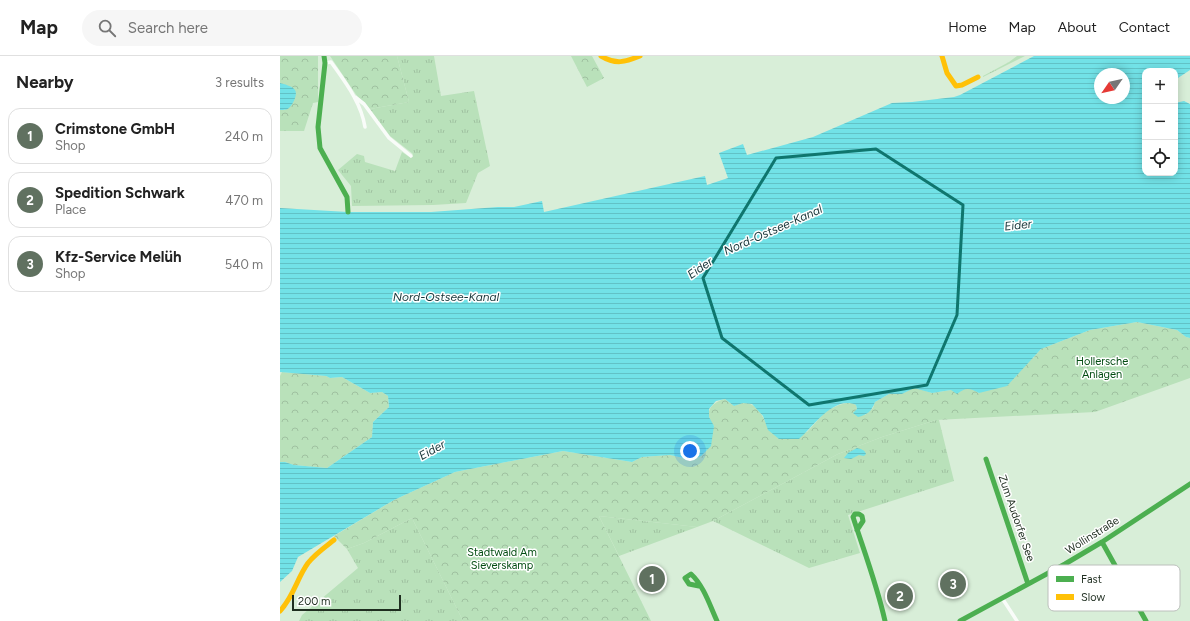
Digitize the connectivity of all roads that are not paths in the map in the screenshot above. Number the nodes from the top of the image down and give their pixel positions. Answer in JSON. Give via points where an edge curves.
{"nodes":[{"id":1,"x":324,"y":56,"type":"edge"},
{"id":2,"x":601,"y":56,"type":"edge"},
{"id":3,"x":640,"y":56,"type":"edge"},
{"id":4,"x":942,"y":56,"type":"edge"},
{"id":5,"x":325,"y":63,"type":"junction"},
{"id":6,"x":978,"y":77,"type":"dead end"},
{"id":7,"x":355,"y":97,"type":"junction"},
{"id":8,"x":365,"y":126,"type":"dead end"},
{"id":9,"x":412,"y":156,"type":"dead end"},
{"id":10,"x":348,"y":212,"type":"dead end"},
{"id":11,"x":986,"y":459,"type":"dead end"},
{"id":12,"x":1190,"y":484,"type":"edge"},
{"id":13,"x":857,"y":530,"type":"dead end"},
{"id":14,"x":334,"y":540,"type":"dead end"},
{"id":15,"x":1102,"y":542,"type":"junction"},
{"id":16,"x":1061,"y":565,"type":"edge"},
{"id":17,"x":1115,"y":565,"type":"edge"},
{"id":18,"x":1048,"y":573,"type":"edge"},
{"id":19,"x":1028,"y":584,"type":"junction"},
{"id":20,"x":699,"y":586,"type":"dead end"},
{"id":21,"x":1002,"y":598,"type":"junction"},
{"id":22,"x":280,"y":611,"type":"edge"},
{"id":23,"x":1140,"y":611,"type":"edge"},
{"id":24,"x":717,"y":621,"type":"edge"},
{"id":25,"x":885,"y":621,"type":"edge"},
{"id":26,"x":960,"y":621,"type":"edge"},
{"id":27,"x":1017,"y":621,"type":"edge"},
{"id":28,"x":1146,"y":621,"type":"edge"}],
"edges":[{"from":1,"to":5,"type":"street"},
{"from":2,"to":3,"type":"street","via":[[610,61],[626,62]]},
{"from":4,"to":6,"type":"street","via":[[947,73],[956,86]]},
{"from":5,"to":7,"type":"street","via":[[331,62]]},
{"from":5,"to":10,"type":"street","via":[[318,127],[320,148],[347,197]]},
{"from":7,"to":8,"type":"street"},
{"from":7,"to":9,"type":"street","via":[[364,104],[389,138]]},
{"from":11,"to":19,"type":"street","name":"Zum Audorfer See"},
{"from":12,"to":15,"type":"street","name":"Wollinstraße"},
{"from":13,"to":25,"type":"street"},
{"from":14,"to":22,"type":"street","via":[[308,563],[291,598]]},
{"from":15,"to":16,"type":"street","name":"Wollinstraße"},
{"from":15,"to":17,"type":"street"},
{"from":18,"to":19,"type":"street","name":"Wollinstraße"},
{"from":19,"to":21,"type":"street","name":"Wollinstraße"},
{"from":20,"to":24,"type":"street"},
{"from":21,"to":26,"type":"street","name":"Wollinstraße"},
{"from":21,"to":27,"type":"street"},
{"from":23,"to":28,"type":"street"}]}
